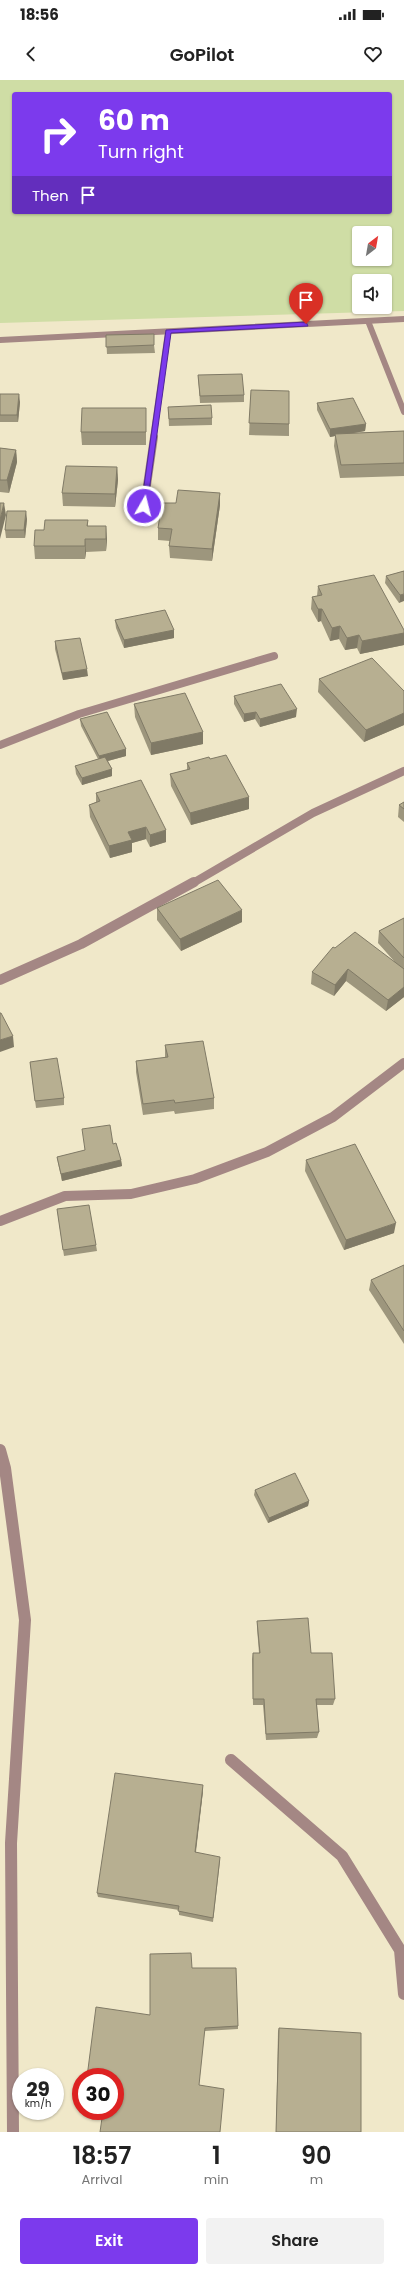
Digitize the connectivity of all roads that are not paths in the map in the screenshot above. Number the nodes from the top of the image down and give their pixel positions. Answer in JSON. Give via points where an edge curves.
{"nodes":[{"id":1,"x":404,"y":319,"type":"edge"},
{"id":2,"x":368,"y":321,"type":"junction"},
{"id":3,"x":168,"y":332,"type":"junction"},
{"id":4,"x":0,"y":340,"type":"edge"},
{"id":5,"x":404,"y":412,"type":"edge"},
{"id":6,"x":144,"y":506,"type":"dead end"},
{"id":7,"x":274,"y":656,"type":"dead end"},
{"id":8,"x":0,"y":745,"type":"edge"},
{"id":9,"x":404,"y":771,"type":"edge"},
{"id":10,"x":0,"y":980,"type":"edge"},
{"id":11,"x":404,"y":1063,"type":"edge"},
{"id":12,"x":0,"y":1221,"type":"edge"},
{"id":13,"x":0,"y":1450,"type":"edge"},
{"id":14,"x":231,"y":1760,"type":"dead end"},
{"id":15,"x":404,"y":1994,"type":"edge"},
{"id":16,"x":13,"y":2132,"type":"edge"}],
"edges":[{"from":1,"to":2,"type":"street"},
{"from":2,"to":3,"type":"street"},
{"from":2,"to":5,"type":"street"},
{"from":3,"to":4,"type":"street"},
{"from":3,"to":6,"type":"street"},
{"from":7,"to":8,"type":"street","via":[[92,710]]},
{"from":9,"to":10,"type":"street","via":[[315,812],[145,910],[30,969]]},
{"from":11,"to":12,"type":"street","via":[[333,1117],[267,1152],[195,1178],[131,1194],[65,1196]]},
{"from":13,"to":16,"type":"street","via":[[5,1468],[25,1620],[11,1844]]},
{"from":14,"to":15,"type":"street","via":[[342,1856],[400,1950]]}]}
